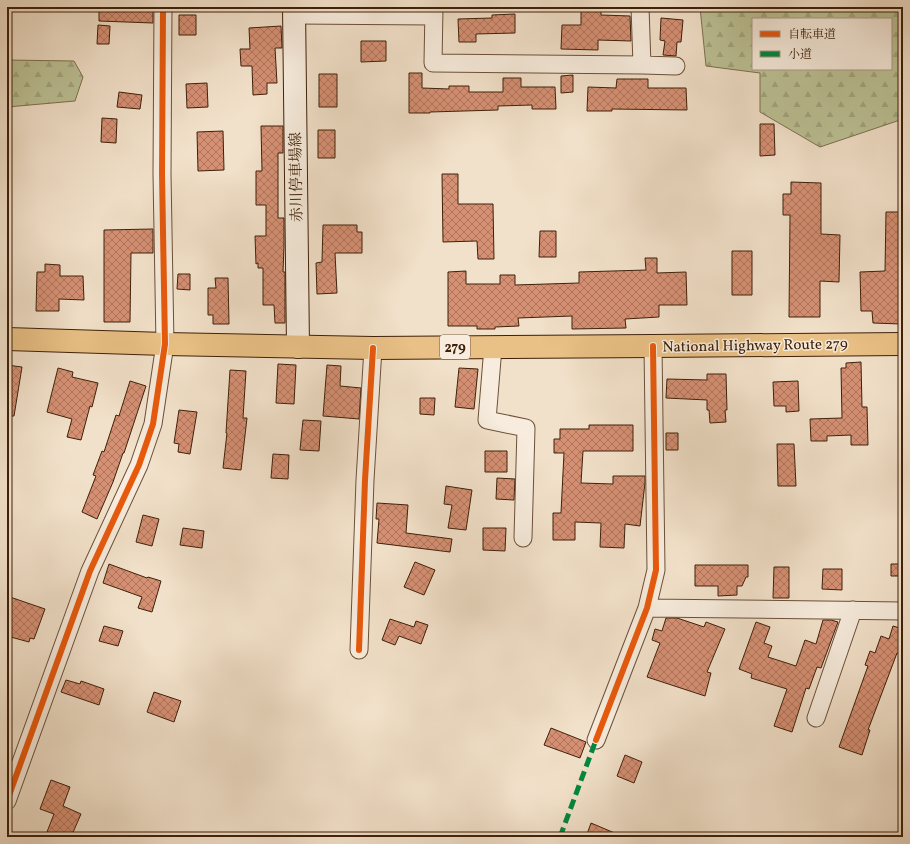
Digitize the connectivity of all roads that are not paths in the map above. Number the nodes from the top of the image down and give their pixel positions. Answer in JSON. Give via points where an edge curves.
{"nodes":[{"id":1,"x":163,"y":7,"type":"edge"},
{"id":2,"x":640,"y":7,"type":"edge"},
{"id":3,"x":294,"y":11,"type":"edge"},
{"id":4,"x":434,"y":12,"type":"edge"},
{"id":5,"x":642,"y":65,"type":"junction"},
{"id":6,"x":676,"y":66,"type":"dead end"},
{"id":7,"x":7,"y":339,"type":"edge"},
{"id":8,"x":165,"y":344,"type":"junction"},
{"id":9,"x":903,"y":344,"type":"edge"},
{"id":10,"x":653,"y":346,"type":"junction"},
{"id":11,"x":298,"y":347,"type":"junction"},
{"id":12,"x":493,"y":347,"type":"junction"},
{"id":13,"x":373,"y":348,"type":"junction"},
{"id":14,"x":523,"y":538,"type":"dead end"},
{"id":15,"x":647,"y":608,"type":"junction"},
{"id":16,"x":852,"y":610,"type":"junction"},
{"id":17,"x":903,"y":611,"type":"edge"},
{"id":18,"x":359,"y":650,"type":"dead end"},
{"id":19,"x":816,"y":718,"type":"dead end"},
{"id":20,"x":596,"y":740,"type":"dead end"},
{"id":21,"x":7,"y":801,"type":"edge"}],
"edges":[{"from":1,"to":8,"type":"street"},
{"from":2,"to":5,"type":"street"},
{"from":3,"to":4,"type":"street"},
{"from":3,"to":11,"type":"main road","name":"赤川停車場線"},
{"from":4,"to":5,"type":"street","via":[[433,63]]},
{"from":5,"to":6,"type":"street"},
{"from":7,"to":8,"type":"highway","name":"National Highway Route 279","number":"279"},
{"from":8,"to":11,"type":"highway","name":"National Highway Route 279","number":"279"},
{"from":8,"to":21,"type":"street","via":[[153,424],[139,465],[90,571]]},
{"from":9,"to":10,"type":"highway","name":"National Highway Route 279","number":"279"},
{"from":10,"to":12,"type":"highway","name":"National Highway Route 279","number":"279"},
{"from":10,"to":15,"type":"street","via":[[656,570]]},
{"from":11,"to":13,"type":"highway","name":"National Highway Route 279","number":"279"},
{"from":12,"to":13,"type":"highway","name":"National Highway Route 279","number":"279"},
{"from":12,"to":14,"type":"street","via":[[487,420],[526,428]]},
{"from":13,"to":18,"type":"street"},
{"from":15,"to":16,"type":"street"},
{"from":15,"to":20,"type":"street"},
{"from":16,"to":17,"type":"street"},
{"from":16,"to":19,"type":"street"}]}
